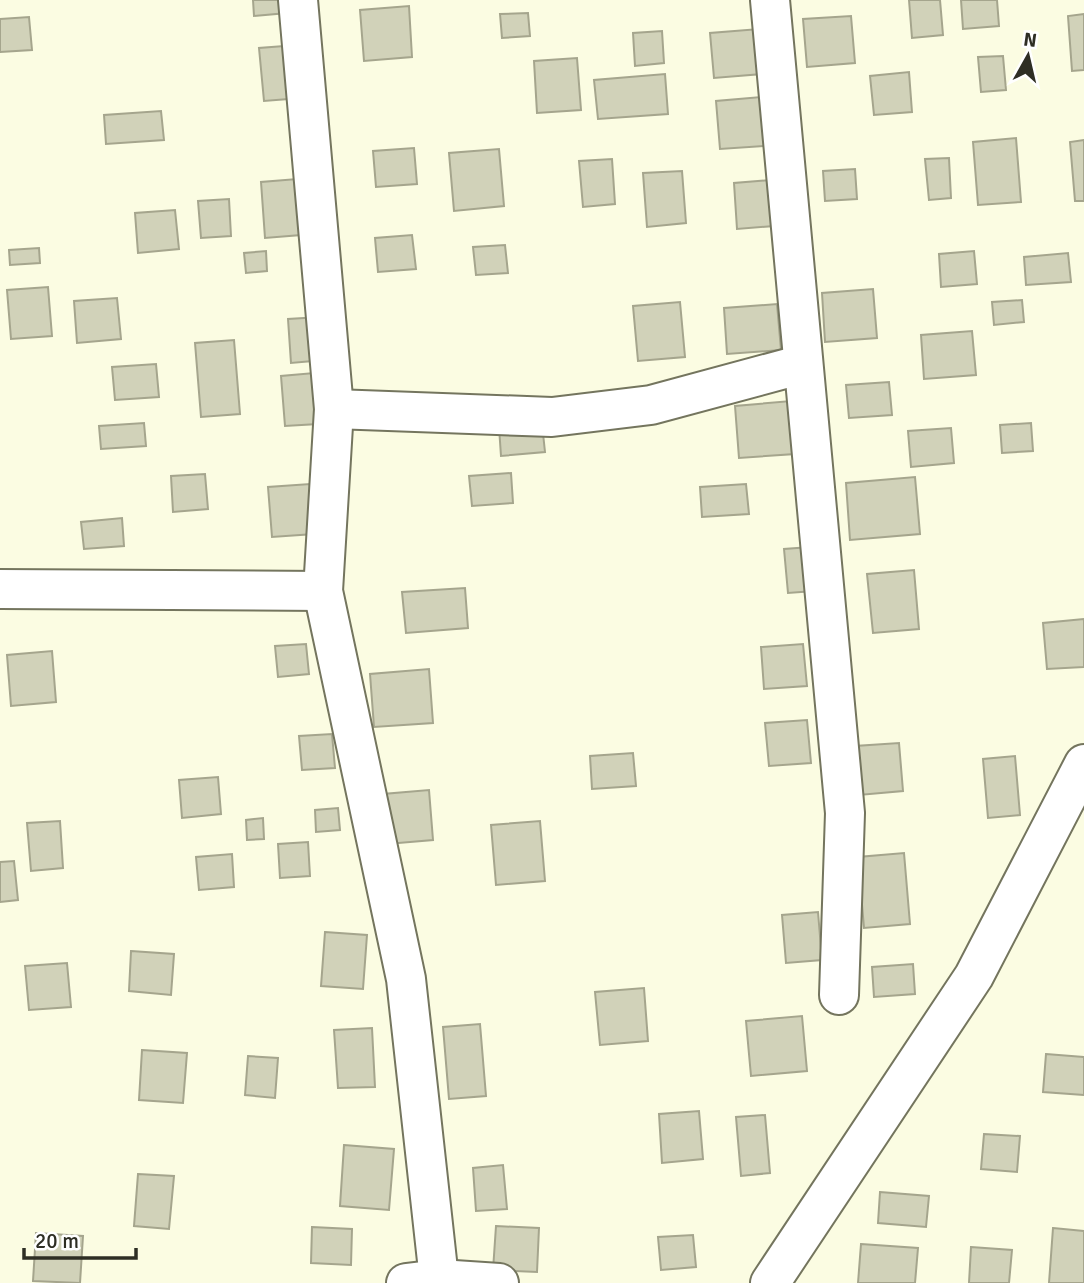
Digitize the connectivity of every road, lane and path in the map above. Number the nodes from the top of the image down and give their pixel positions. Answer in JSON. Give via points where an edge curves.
{"nodes":[{"id":1,"x":298,"y":0,"type":"edge"},
{"id":2,"x":770,"y":0,"type":"edge"},
{"id":3,"x":803,"y":364,"type":"junction"},
{"id":4,"x":334,"y":408,"type":"junction"},
{"id":5,"x":0,"y":589,"type":"edge"},
{"id":6,"x":323,"y":590,"type":"junction"},
{"id":7,"x":1084,"y":764,"type":"edge"},
{"id":8,"x":839,"y":995,"type":"dead end"},
{"id":9,"x":422,"y":1281,"type":"edge"},
{"id":10,"x":499,"y":1283,"type":"edge"},
{"id":11,"x":770,"y":1283,"type":"edge"}],
"edges":[{"from":1,"to":4,"type":"street"},
{"from":2,"to":3,"type":"street"},
{"from":3,"to":4,"type":"street","via":[[650,405],[552,417]]},
{"from":3,"to":8,"type":"street","via":[[845,813]]},
{"from":4,"to":6,"type":"street"},
{"from":5,"to":6,"type":"street"},
{"from":6,"to":9,"type":"street","via":[[406,979]]},
{"from":7,"to":11,"type":"street","via":[[974,976]]},
{"from":9,"to":10,"type":"street"}]}
